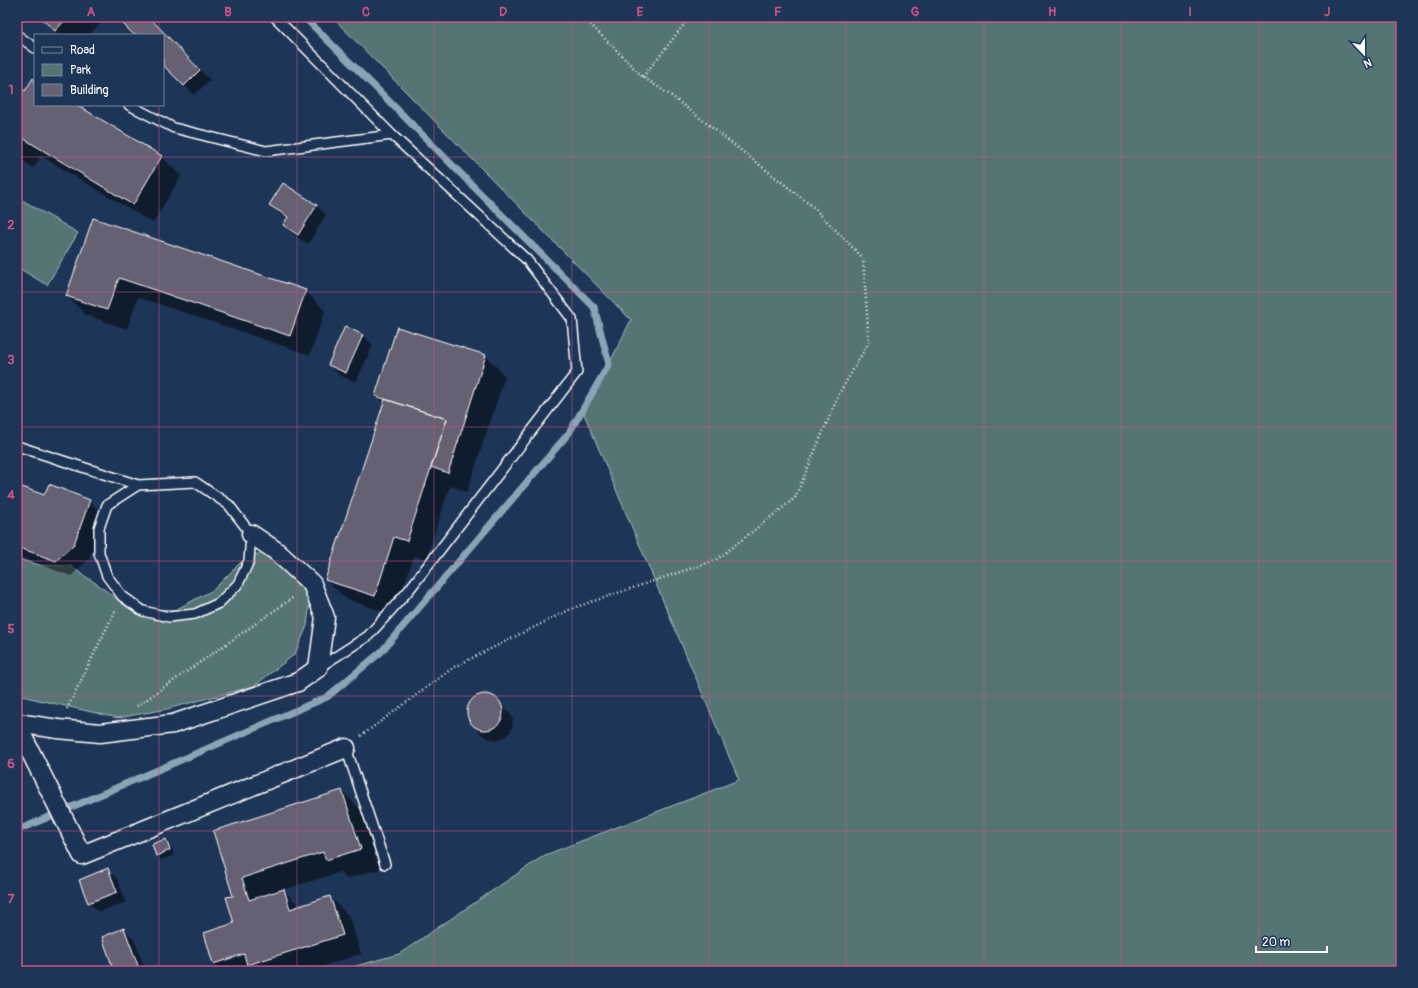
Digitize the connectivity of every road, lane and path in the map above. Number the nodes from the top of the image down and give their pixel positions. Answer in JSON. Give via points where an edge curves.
{"nodes":[{"id":1,"x":275,"y":17,"type":"edge"},
{"id":2,"x":583,"y":17,"type":"edge"},
{"id":3,"x":690,"y":17,"type":"edge"},
{"id":4,"x":17,"y":35,"type":"edge"},
{"id":5,"x":34,"y":47,"type":"edge"},
{"id":6,"x":643,"y":77,"type":"junction"},
{"id":7,"x":132,"y":106,"type":"edge"},
{"id":8,"x":392,"y":135,"type":"junction"},
{"id":9,"x":17,"y":446,"type":"edge"},
{"id":10,"x":138,"y":485,"type":"junction"},
{"id":11,"x":251,"y":534,"type":"junction"},
{"id":12,"x":312,"y":584,"type":"junction"},
{"id":13,"x":122,"y":596,"type":"junction"},
{"id":14,"x":318,"y":668,"type":"junction"},
{"id":15,"x":132,"y":710,"type":"dead end"},
{"id":16,"x":17,"y":724,"type":"edge"},
{"id":17,"x":58,"y":729,"type":"junction"},
{"id":18,"x":346,"y":748,"type":"junction"},
{"id":19,"x":385,"y":864,"type":"dead end"}],
"edges":[{"from":1,"to":8,"type":"lane"},
{"from":2,"to":6,"type":"path"},
{"from":3,"to":6,"type":"path"},
{"from":4,"to":5,"type":"lane"},
{"from":6,"to":18,"type":"path","via":[[673,97],[812,206],[863,258],[869,342],[839,394],[795,498],[716,560],[573,608],[454,667]]},
{"from":7,"to":8,"type":"lane","via":[[174,128],[266,151]]},
{"from":8,"to":14,"type":"lane","via":[[527,260],[572,319],[577,372],[409,590],[368,636]]},
{"from":9,"to":10,"type":"lane"},
{"from":10,"to":11,"type":"lane","via":[[195,482],[228,505]]},
{"from":10,"to":13,"type":"lane","via":[[107,505],[99,528],[101,559],[107,576]]},
{"from":11,"to":12,"type":"street","via":[[276,551]]},
{"from":11,"to":13,"type":"lane","via":[[249,561],[238,584],[219,603],[195,614],[169,617],[143,611]]},
{"from":12,"to":14,"type":"street","via":[[325,617]]},
{"from":12,"to":15,"type":"path"},
{"from":13,"to":17,"type":"path"},
{"from":14,"to":17,"type":"street","via":[[298,682],[174,724],[100,732]]},
{"from":16,"to":17,"type":"street"},
{"from":16,"to":18,"type":"street","via":[[82,855]]},
{"from":18,"to":19,"type":"lane"}]}
